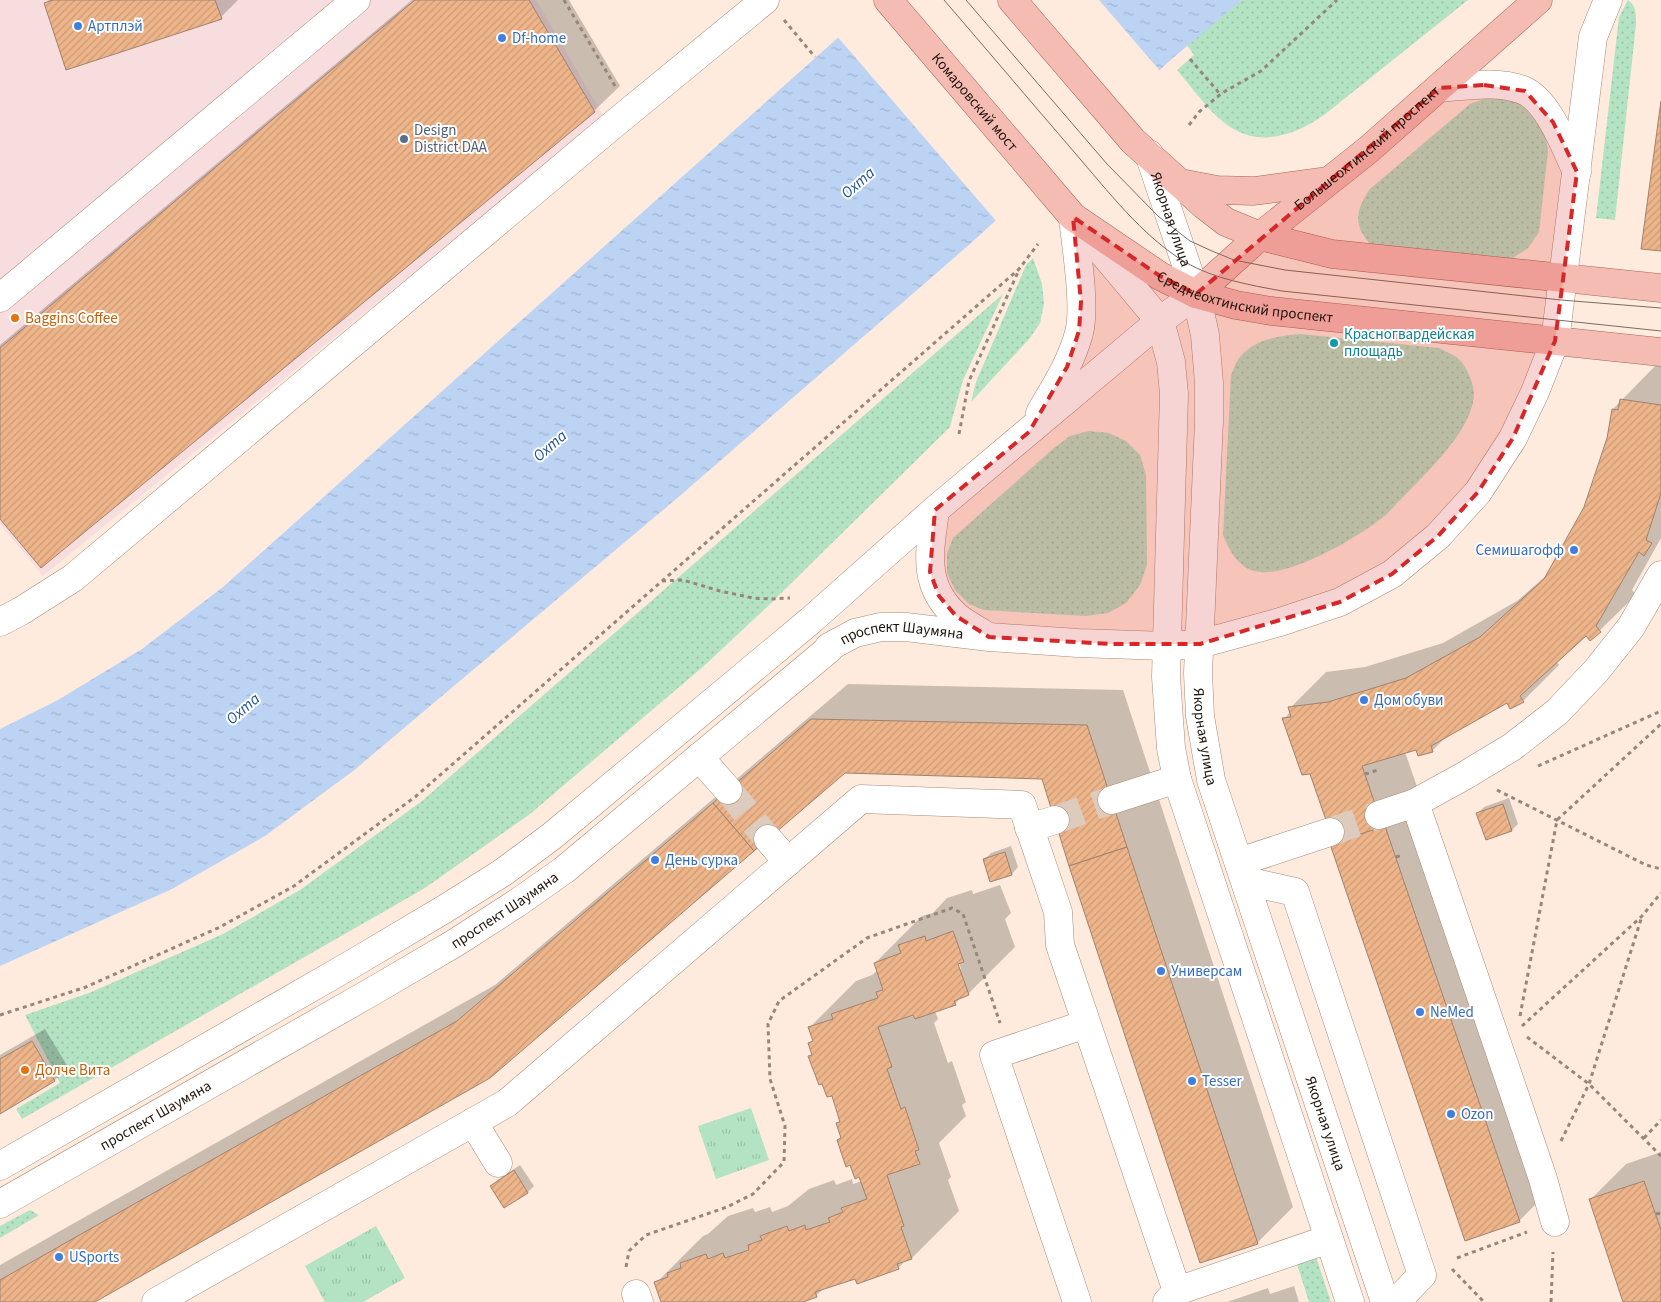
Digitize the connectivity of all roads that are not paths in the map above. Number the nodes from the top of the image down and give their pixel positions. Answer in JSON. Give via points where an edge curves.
{"nodes":[{"id":1,"x":356,"y":0,"type":"edge"},
{"id":2,"x":888,"y":0,"type":"edge"},
{"id":3,"x":1012,"y":0,"type":"edge"},
{"id":4,"x":1538,"y":0,"type":"edge"},
{"id":5,"x":1608,"y":0,"type":"edge"},
{"id":6,"x":773,"y":7,"type":"edge"},
{"id":7,"x":1439,"y":88,"type":"junction"},
{"id":8,"x":1141,"y":148,"type":"junction"},
{"id":9,"x":1577,"y":172,"type":"junction"},
{"id":10,"x":1329,"y":181,"type":"junction"},
{"id":11,"x":1180,"y":183,"type":"junction"},
{"id":12,"x":1067,"y":210,"type":"junction"},
{"id":13,"x":1260,"y":236,"type":"junction"},
{"id":14,"x":1564,"y":277,"type":"junction"},
{"id":15,"x":1661,"y":288,"type":"edge"},
{"id":16,"x":1196,"y":294,"type":"junction"},
{"id":17,"x":0,"y":298,"type":"edge"},
{"id":18,"x":1160,"y":321,"type":"junction"},
{"id":19,"x":1555,"y":341,"type":"junction"},
{"id":20,"x":1661,"y":352,"type":"edge"},
{"id":21,"x":1029,"y":432,"type":"junction"},
{"id":22,"x":935,"y":510,"type":"junction"},
{"id":23,"x":1661,"y":575,"type":"edge"},
{"id":24,"x":0,"y":622,"type":"edge"},
{"id":25,"x":989,"y":637,"type":"junction"},
{"id":26,"x":1200,"y":644,"type":"junction"},
{"id":27,"x":1167,"y":646,"type":"junction"},
{"id":28,"x":700,"y":757,"type":"junction"},
{"id":29,"x":1177,"y":779,"type":"junction"},
{"id":30,"x":728,"y":790,"type":"tunnel mouth"},
{"id":31,"x":1112,"y":800,"type":"tunnel mouth"},
{"id":32,"x":1415,"y":803,"type":"junction"},
{"id":33,"x":1379,"y":815,"type":"tunnel mouth"},
{"id":34,"x":1055,"y":820,"type":"tunnel mouth"},
{"id":35,"x":1029,"y":828,"type":"junction"},
{"id":36,"x":1330,"y":832,"type":"tunnel mouth"},
{"id":37,"x":768,"y":839,"type":"tunnel mouth"},
{"id":38,"x":788,"y":862,"type":"junction"},
{"id":39,"x":1242,"y":872,"type":"junction"},
{"id":40,"x":1086,"y":1024,"type":"junction"},
{"id":41,"x":473,"y":1122,"type":"junction"},
{"id":42,"x":498,"y":1163,"type":"dead end"},
{"id":43,"x":0,"y":1166,"type":"edge"},
{"id":44,"x":0,"y":1204,"type":"edge"},
{"id":45,"x":1555,"y":1222,"type":"road end"},
{"id":46,"x":1329,"y":1239,"type":"junction"},
{"id":47,"x":194,"y":1293,"type":"edge"},
{"id":48,"x":1172,"y":1296,"type":"edge"},
{"id":49,"x":156,"y":1302,"type":"edge"},
{"id":50,"x":1077,"y":1302,"type":"edge"},
{"id":51,"x":1350,"y":1302,"type":"edge"},
{"id":52,"x":1385,"y":1302,"type":"edge"},
{"id":53,"x":1396,"y":1302,"type":"edge"}],
"edges":[{"from":1,"to":17,"type":"street"},
{"from":2,"to":12,"type":"main road","name":"Комаровский мост"},
{"from":3,"to":8,"type":"main road"},
{"from":4,"to":7,"type":"main road","name":"Большеохтинский проспект"},
{"from":5,"to":9,"type":"street","via":[[1593,37]]},
{"from":6,"to":24,"type":"street","via":[[629,110],[73,578]]},
{"from":7,"to":9,"type":"street","via":[[1484,85],[1525,91],[1549,116]]},
{"from":7,"to":10,"type":"main road","name":"Большеохтинский проспект"},
{"from":8,"to":11,"type":"main road"},
{"from":8,"to":16,"type":"street","name":"Якорная улица"},
{"from":9,"to":14,"type":"street"},
{"from":10,"to":11,"type":"main road","via":[[1254,192]]},
{"from":10,"to":13,"type":"main road","name":"Большеохтинский проспект"},
{"from":11,"to":13,"type":"main road","via":[[1226,222]]},
{"from":12,"to":16,"type":"main road","name":"Среднеохтинский проспект","via":[[1152,271]]},
{"from":12,"to":18,"type":"street"},
{"from":12,"to":21,"type":"street","via":[[1081,302],[1079,331],[1067,367]]},
{"from":13,"to":14,"type":"main road","via":[[1332,254]]},
{"from":13,"to":16,"type":"main road","name":"Большеохтинский проспект"},
{"from":14,"to":15,"type":"main road"},
{"from":14,"to":19,"type":"street"},
{"from":16,"to":18,"type":"street"},
{"from":16,"to":19,"type":"main road","name":"Среднеохтинский проспект","via":[[1271,311]]},
{"from":16,"to":26,"type":"street","name":"Якорная улица","via":[[1205,335],[1209,383]]},
{"from":18,"to":21,"type":"street"},
{"from":18,"to":27,"type":"street","via":[[1172,362],[1174,394]]},
{"from":19,"to":20,"type":"main road","name":"Среднеохтинский проспект"},
{"from":19,"to":26,"type":"street","via":[[1513,438],[1478,492],[1438,536],[1392,574],[1340,602]]},
{"from":21,"to":22,"type":"street"},
{"from":22,"to":25,"type":"street","via":[[930,572],[939,596],[956,616]]},
{"from":22,"to":43,"type":"street","via":[[802,627],[552,836],[502,873],[355,962]]},
{"from":23,"to":32,"type":"street","via":[[1631,627],[1596,672],[1557,712],[1512,747]]},
{"from":25,"to":27,"type":"street"},
{"from":25,"to":28,"type":"street","name":"проспект Шаумяна","via":[[906,627],[880,628],[855,634],[829,647]]},
{"from":26,"to":27,"type":"street"},
{"from":26,"to":39,"type":"street","name":"Якорная улица","via":[[1198,673],[1203,742],[1211,780]]},
{"from":27,"to":29,"type":"street","via":[[1168,717]]},
{"from":28,"to":30,"type":"street"},
{"from":28,"to":44,"type":"street","name":"проспект Шаумяна","via":[[564,870],[456,943]]},
{"from":29,"to":31,"type":"street"},
{"from":29,"to":46,"type":"street"},
{"from":32,"to":33,"type":"street"},
{"from":32,"to":45,"type":"street"},
{"from":34,"to":35,"type":"street"},
{"from":35,"to":38,"type":"street","via":[[1022,804],[862,799]]},
{"from":35,"to":40,"type":"street","via":[[1058,912],[1060,945]]},
{"from":36,"to":39,"type":"street"},
{"from":37,"to":38,"type":"street"},
{"from":38,"to":41,"type":"street","via":[[507,1103]]},
{"from":39,"to":52,"type":"street","name":"Якорная улица"},
{"from":39,"to":53,"type":"street","via":[[1295,892],[1422,1275]]},
{"from":40,"to":48,"type":"street"},
{"from":40,"to":50,"type":"street","via":[[994,1055]]},
{"from":41,"to":42,"type":"street"},
{"from":41,"to":47,"type":"street"},
{"from":46,"to":48,"type":"street"},
{"from":46,"to":51,"type":"street"},
{"from":47,"to":49,"type":"street"}]}
